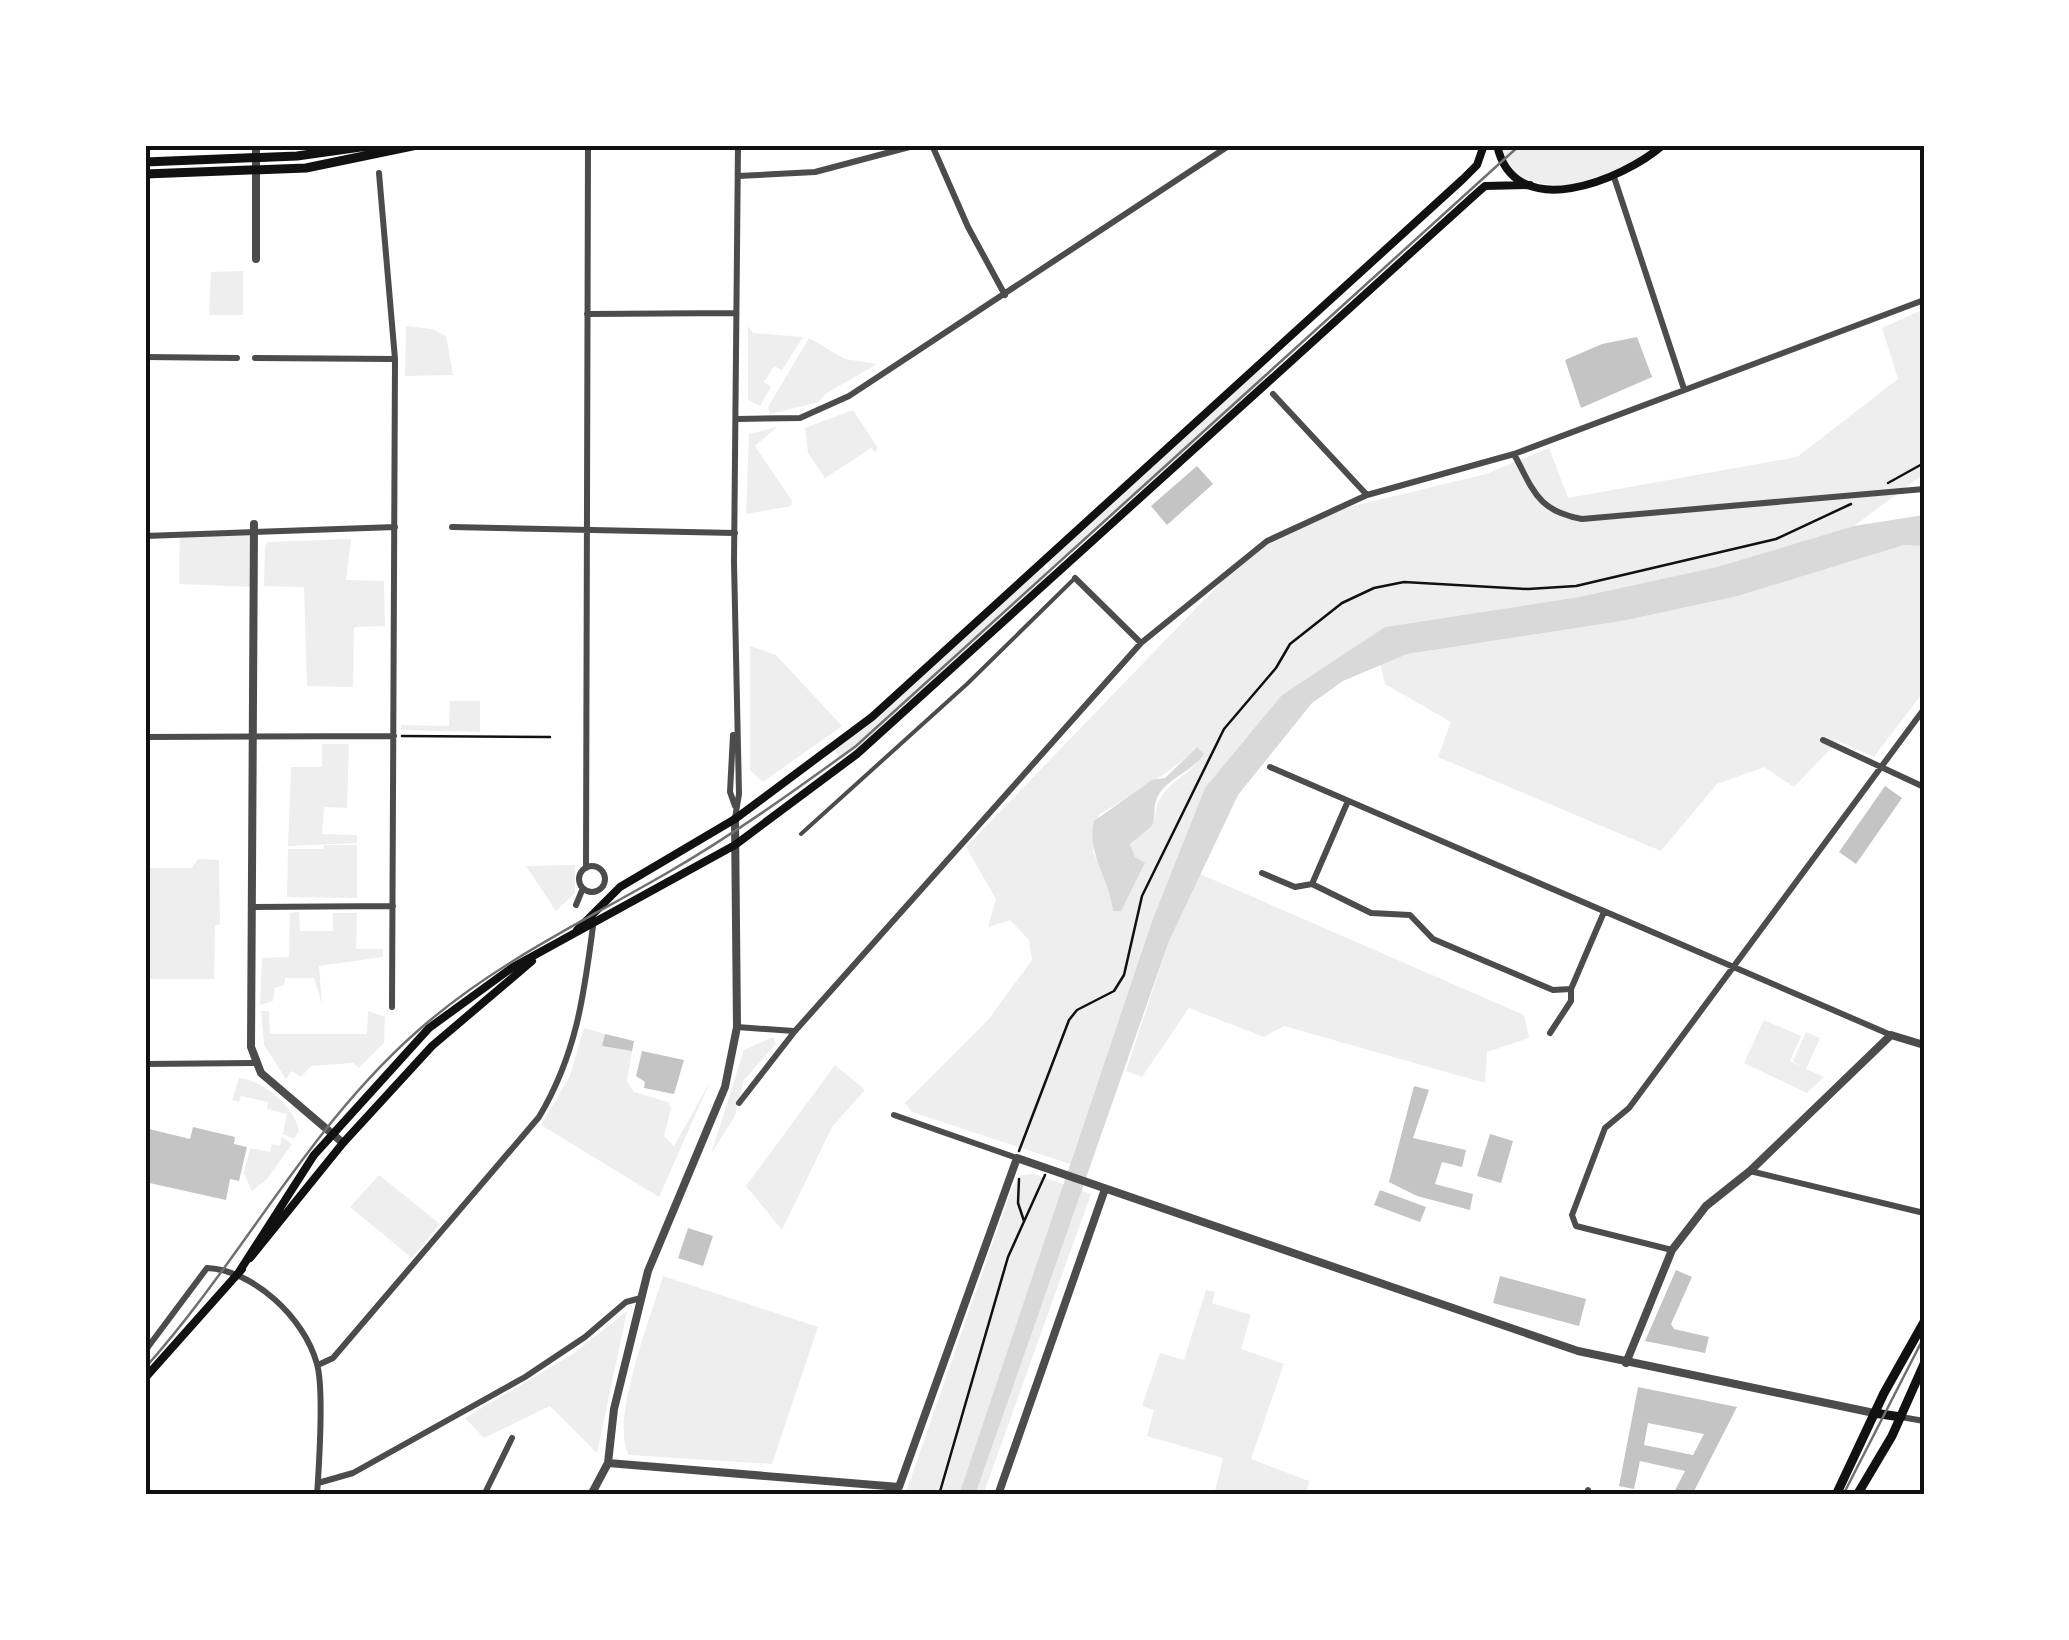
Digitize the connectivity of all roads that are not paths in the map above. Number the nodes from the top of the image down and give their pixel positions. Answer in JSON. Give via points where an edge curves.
{"nodes":[{"id":1,"x":375,"y":145,"type":"edge"},
{"id":2,"x":417,"y":145,"type":"edge"},
{"id":3,"x":588,"y":145,"type":"edge"},
{"id":4,"x":738,"y":145,"type":"edge"},
{"id":5,"x":917,"y":145,"type":"edge"},
{"id":6,"x":932,"y":145,"type":"edge"},
{"id":7,"x":1230,"y":145,"type":"edge"},
{"id":8,"x":1484,"y":145,"type":"edge"},
{"id":9,"x":1497,"y":145,"type":"edge"},
{"id":10,"x":1663,"y":145,"type":"edge"},
{"id":11,"x":256,"y":150,"type":"edge"},
{"id":12,"x":145,"y":162,"type":"edge"},
{"id":13,"x":255,"y":172,"type":"junction"},
{"id":14,"x":379,"y":173,"type":"dead end"},
{"id":15,"x":145,"y":174,"type":"edge"},
{"id":16,"x":738,"y":176,"type":"junction"},
{"id":17,"x":1614,"y":177,"type":"junction"},
{"id":18,"x":1530,"y":186,"type":"junction"},
{"id":19,"x":256,"y":258,"type":"dead end"},
{"id":20,"x":1005,"y":294,"type":"junction"},
{"id":21,"x":1924,"y":300,"type":"edge"},
{"id":22,"x":586,"y":314,"type":"junction"},
{"id":23,"x":736,"y":314,"type":"junction"},
{"id":24,"x":145,"y":357,"type":"edge"},
{"id":25,"x":237,"y":358,"type":"dead end"},
{"id":26,"x":255,"y":358,"type":"dead end"},
{"id":27,"x":396,"y":359,"type":"junction"},
{"id":28,"x":1684,"y":390,"type":"junction"},
{"id":29,"x":1274,"y":394,"type":"dead end"},
{"id":30,"x":738,"y":420,"type":"junction"},
{"id":31,"x":1514,"y":454,"type":"junction"},
{"id":32,"x":1924,"y":488,"type":"edge"},
{"id":33,"x":1368,"y":495,"type":"junction"},
{"id":34,"x":396,"y":527,"type":"junction"},
{"id":35,"x":452,"y":527,"type":"dead end"},
{"id":36,"x":587,"y":527,"type":"junction"},
{"id":37,"x":254,"y":529,"type":"junction"},
{"id":38,"x":735,"y":533,"type":"junction"},
{"id":39,"x":145,"y":536,"type":"edge"},
{"id":40,"x":1075,"y":578,"type":"joint"},
{"id":41,"x":1141,"y":643,"type":"junction"},
{"id":42,"x":1924,"y":709,"type":"edge"},
{"id":43,"x":394,"y":736,"type":"junction"},
{"id":44,"x":145,"y":738,"type":"edge"},
{"id":45,"x":254,"y":739,"type":"junction"},
{"id":46,"x":1823,"y":740,"type":"dead end"},
{"id":47,"x":1270,"y":767,"type":"dead end"},
{"id":48,"x":1881,"y":768,"type":"junction"},
{"id":49,"x":1924,"y":787,"type":"edge"},
{"id":50,"x":1348,"y":801,"type":"junction"},
{"id":51,"x":735,"y":819,"type":"junction"},
{"id":52,"x":801,"y":834,"type":"dead end"},
{"id":53,"x":734,"y":845,"type":"junction"},
{"id":54,"x":586,"y":868,"type":"junction"},
{"id":55,"x":1262,"y":874,"type":"dead end"},
{"id":56,"x":1312,"y":884,"type":"junction"},
{"id":57,"x":583,"y":888,"type":"junction"},
{"id":58,"x":576,"y":905,"type":"dead end"},
{"id":59,"x":393,"y":906,"type":"junction"},
{"id":60,"x":254,"y":907,"type":"junction"},
{"id":61,"x":1604,"y":912,"type":"junction"},
{"id":62,"x":593,"y":926,"type":"junction"},
{"id":63,"x":574,"y":933,"type":"junction"},
{"id":64,"x":538,"y":954,"type":"junction"},
{"id":65,"x":1734,"y":968,"type":"junction"},
{"id":66,"x":1571,"y":989,"type":"junction"},
{"id":67,"x":392,"y":1007,"type":"dead end"},
{"id":68,"x":737,"y":1028,"type":"junction"},
{"id":69,"x":795,"y":1031,"type":"junction"},
{"id":70,"x":1550,"y":1032,"type":"dead end"},
{"id":71,"x":1891,"y":1035,"type":"junction"},
{"id":72,"x":1924,"y":1045,"type":"edge"},
{"id":73,"x":254,"y":1063,"type":"junction"},
{"id":74,"x":145,"y":1064,"type":"edge"},
{"id":75,"x":739,"y":1103,"type":"dead end"},
{"id":76,"x":894,"y":1115,"type":"dead end"},
{"id":77,"x":332,"y":1134,"type":"junction"},
{"id":78,"x":343,"y":1143,"type":"junction"},
{"id":79,"x":1017,"y":1158,"type":"junction"},
{"id":80,"x":1750,"y":1171,"type":"junction"},
{"id":81,"x":1104,"y":1188,"type":"junction"},
{"id":82,"x":1924,"y":1212,"type":"edge"},
{"id":83,"x":1672,"y":1250,"type":"junction"},
{"id":84,"x":239,"y":1272,"type":"junction"},
{"id":85,"x":640,"y":1298,"type":"junction"},
{"id":86,"x":1924,"y":1322,"type":"edge"},
{"id":87,"x":145,"y":1352,"type":"edge"},
{"id":88,"x":1626,"y":1363,"type":"junction"},
{"id":89,"x":1924,"y":1364,"type":"edge"},
{"id":90,"x":318,"y":1365,"type":"junction"},
{"id":91,"x":145,"y":1378,"type":"edge"},
{"id":92,"x":1874,"y":1412,"type":"junction"},
{"id":93,"x":1901,"y":1417,"type":"junction"},
{"id":94,"x":1924,"y":1421,"type":"edge"},
{"id":95,"x":512,"y":1438,"type":"dead end"},
{"id":96,"x":608,"y":1463,"type":"junction"},
{"id":97,"x":318,"y":1484,"type":"junction"},
{"id":98,"x":318,"y":1495,"type":"edge"},
{"id":99,"x":484,"y":1495,"type":"edge"},
{"id":100,"x":591,"y":1495,"type":"edge"},
{"id":101,"x":998,"y":1495,"type":"edge"},
{"id":102,"x":1836,"y":1495,"type":"edge"},
{"id":103,"x":1857,"y":1495,"type":"edge"}],
"edges":[{"from":1,"to":11,"type":"main road"},
{"from":2,"to":13,"type":"main road"},
{"from":3,"to":22,"type":"street"},
{"from":4,"to":16,"type":"street"},
{"from":5,"to":16,"type":"street","via":[[815,172]]},
{"from":6,"to":20,"type":"street"},
{"from":7,"to":20,"type":"street"},
{"from":8,"to":51,"type":"main road","via":[[1478,164],[898,694]]},
{"from":9,"to":18,"type":"main road","via":[[1506,170]]},
{"from":10,"to":17,"type":"main road"},
{"from":11,"to":12,"type":"main road"},
{"from":11,"to":13,"type":"street"},
{"from":13,"to":15,"type":"main road"},
{"from":13,"to":19,"type":"street"},
{"from":14,"to":27,"type":"street"},
{"from":16,"to":23,"type":"street"},
{"from":17,"to":18,"type":"main road","via":[[1574,188]]},
{"from":17,"to":28,"type":"street"},
{"from":18,"to":53,"type":"main road","via":[[1485,186],[857,754]]},
{"from":20,"to":30,"type":"street","via":[[884,376],[817,412]]},
{"from":21,"to":28,"type":"street"},
{"from":22,"to":23,"type":"street"},
{"from":22,"to":36,"type":"street"},
{"from":23,"to":30,"type":"street"},
{"from":24,"to":25,"type":"street"},
{"from":26,"to":27,"type":"street"},
{"from":27,"to":34,"type":"street"},
{"from":28,"to":31,"type":"street"},
{"from":29,"to":33,"type":"street"},
{"from":30,"to":38,"type":"street"},
{"from":31,"to":32,"type":"street","via":[[1543,505],[1582,519]]},
{"from":31,"to":33,"type":"street"},
{"from":33,"to":41,"type":"street","via":[[1268,542]]},
{"from":34,"to":37,"type":"street"},
{"from":34,"to":43,"type":"street"},
{"from":35,"to":36,"type":"street"},
{"from":36,"to":38,"type":"street"},
{"from":36,"to":54,"type":"street"},
{"from":37,"to":39,"type":"street"},
{"from":37,"to":45,"type":"street"},
{"from":38,"to":51,"type":"street"},
{"from":40,"to":41,"type":"street"},
{"from":40,"to":52,"type":"street"},
{"from":41,"to":69,"type":"street"},
{"from":42,"to":48,"type":"street"},
{"from":43,"to":45,"type":"street"},
{"from":43,"to":59,"type":"street"},
{"from":44,"to":45,"type":"street"},
{"from":45,"to":60,"type":"street"},
{"from":46,"to":48,"type":"street"},
{"from":47,"to":50,"type":"street"},
{"from":48,"to":49,"type":"street"},
{"from":48,"to":65,"type":"street"},
{"from":50,"to":56,"type":"street"},
{"from":50,"to":61,"type":"street"},
{"from":51,"to":53,"type":"street"},
{"from":51,"to":63,"type":"main road","via":[[620,887]]},
{"from":53,"to":62,"type":"main road"},
{"from":53,"to":68,"type":"street"},
{"from":54,"to":57,"type":"street"},
{"from":54,"to":57,"type":"street","via":[[598,868],[605,881],[594,892]]},
{"from":55,"to":56,"type":"street","via":[[1295,887]]},
{"from":56,"to":66,"type":"street","via":[[1371,913],[1404,912],[1433,939],[1554,990]]},
{"from":57,"to":58,"type":"street"},
{"from":59,"to":60,"type":"street"},
{"from":59,"to":67,"type":"street"},
{"from":60,"to":73,"type":"street"},
{"from":61,"to":65,"type":"street"},
{"from":61,"to":66,"type":"street"},
{"from":62,"to":63,"type":"main road"},
{"from":62,"to":90,"type":"street","via":[[564,1074],[539,1117],[333,1358]]},
{"from":63,"to":64,"type":"main road"},
{"from":64,"to":77,"type":"main road","via":[[429,1028]]},
{"from":64,"to":78,"type":"main road","via":[[450,1028]]},
{"from":65,"to":71,"type":"street"},
{"from":65,"to":83,"type":"street","via":[[1629,1108],[1605,1128],[1572,1216],[1576,1226]]},
{"from":66,"to":70,"type":"street","via":[[1572,1000]]},
{"from":68,"to":69,"type":"street"},
{"from":68,"to":85,"type":"street","via":[[725,1087]]},
{"from":69,"to":75,"type":"street"},
{"from":71,"to":72,"type":"street"},
{"from":71,"to":80,"type":"street"},
{"from":73,"to":74,"type":"street"},
{"from":73,"to":77,"type":"street"},
{"from":76,"to":79,"type":"street"},
{"from":77,"to":78,"type":"street"},
{"from":77,"to":84,"type":"main road"},
{"from":78,"to":84,"type":"main road"},
{"from":79,"to":81,"type":"street"},
{"from":79,"to":96,"type":"street","via":[[899,1486]]},
{"from":80,"to":82,"type":"street"},
{"from":80,"to":83,"type":"street","via":[[1706,1206]]},
{"from":81,"to":88,"type":"street"},
{"from":81,"to":101,"type":"street"},
{"from":83,"to":88,"type":"street"},
{"from":84,"to":87,"type":"street","via":[[206,1268]]},
{"from":84,"to":90,"type":"street","via":[[294,1322]]},
{"from":84,"to":91,"type":"main road"},
{"from":85,"to":96,"type":"street"},
{"from":85,"to":97,"type":"street","via":[[524,1377],[353,1473]]},
{"from":86,"to":92,"type":"main road"},
{"from":88,"to":92,"type":"street"},
{"from":89,"to":93,"type":"main road"},
{"from":90,"to":97,"type":"street"},
{"from":92,"to":93,"type":"main road"},
{"from":92,"to":102,"type":"main road"},
{"from":93,"to":94,"type":"street"},
{"from":93,"to":103,"type":"main road"},
{"from":95,"to":99,"type":"street"},
{"from":96,"to":100,"type":"street"},
{"from":97,"to":98,"type":"street"}]}
